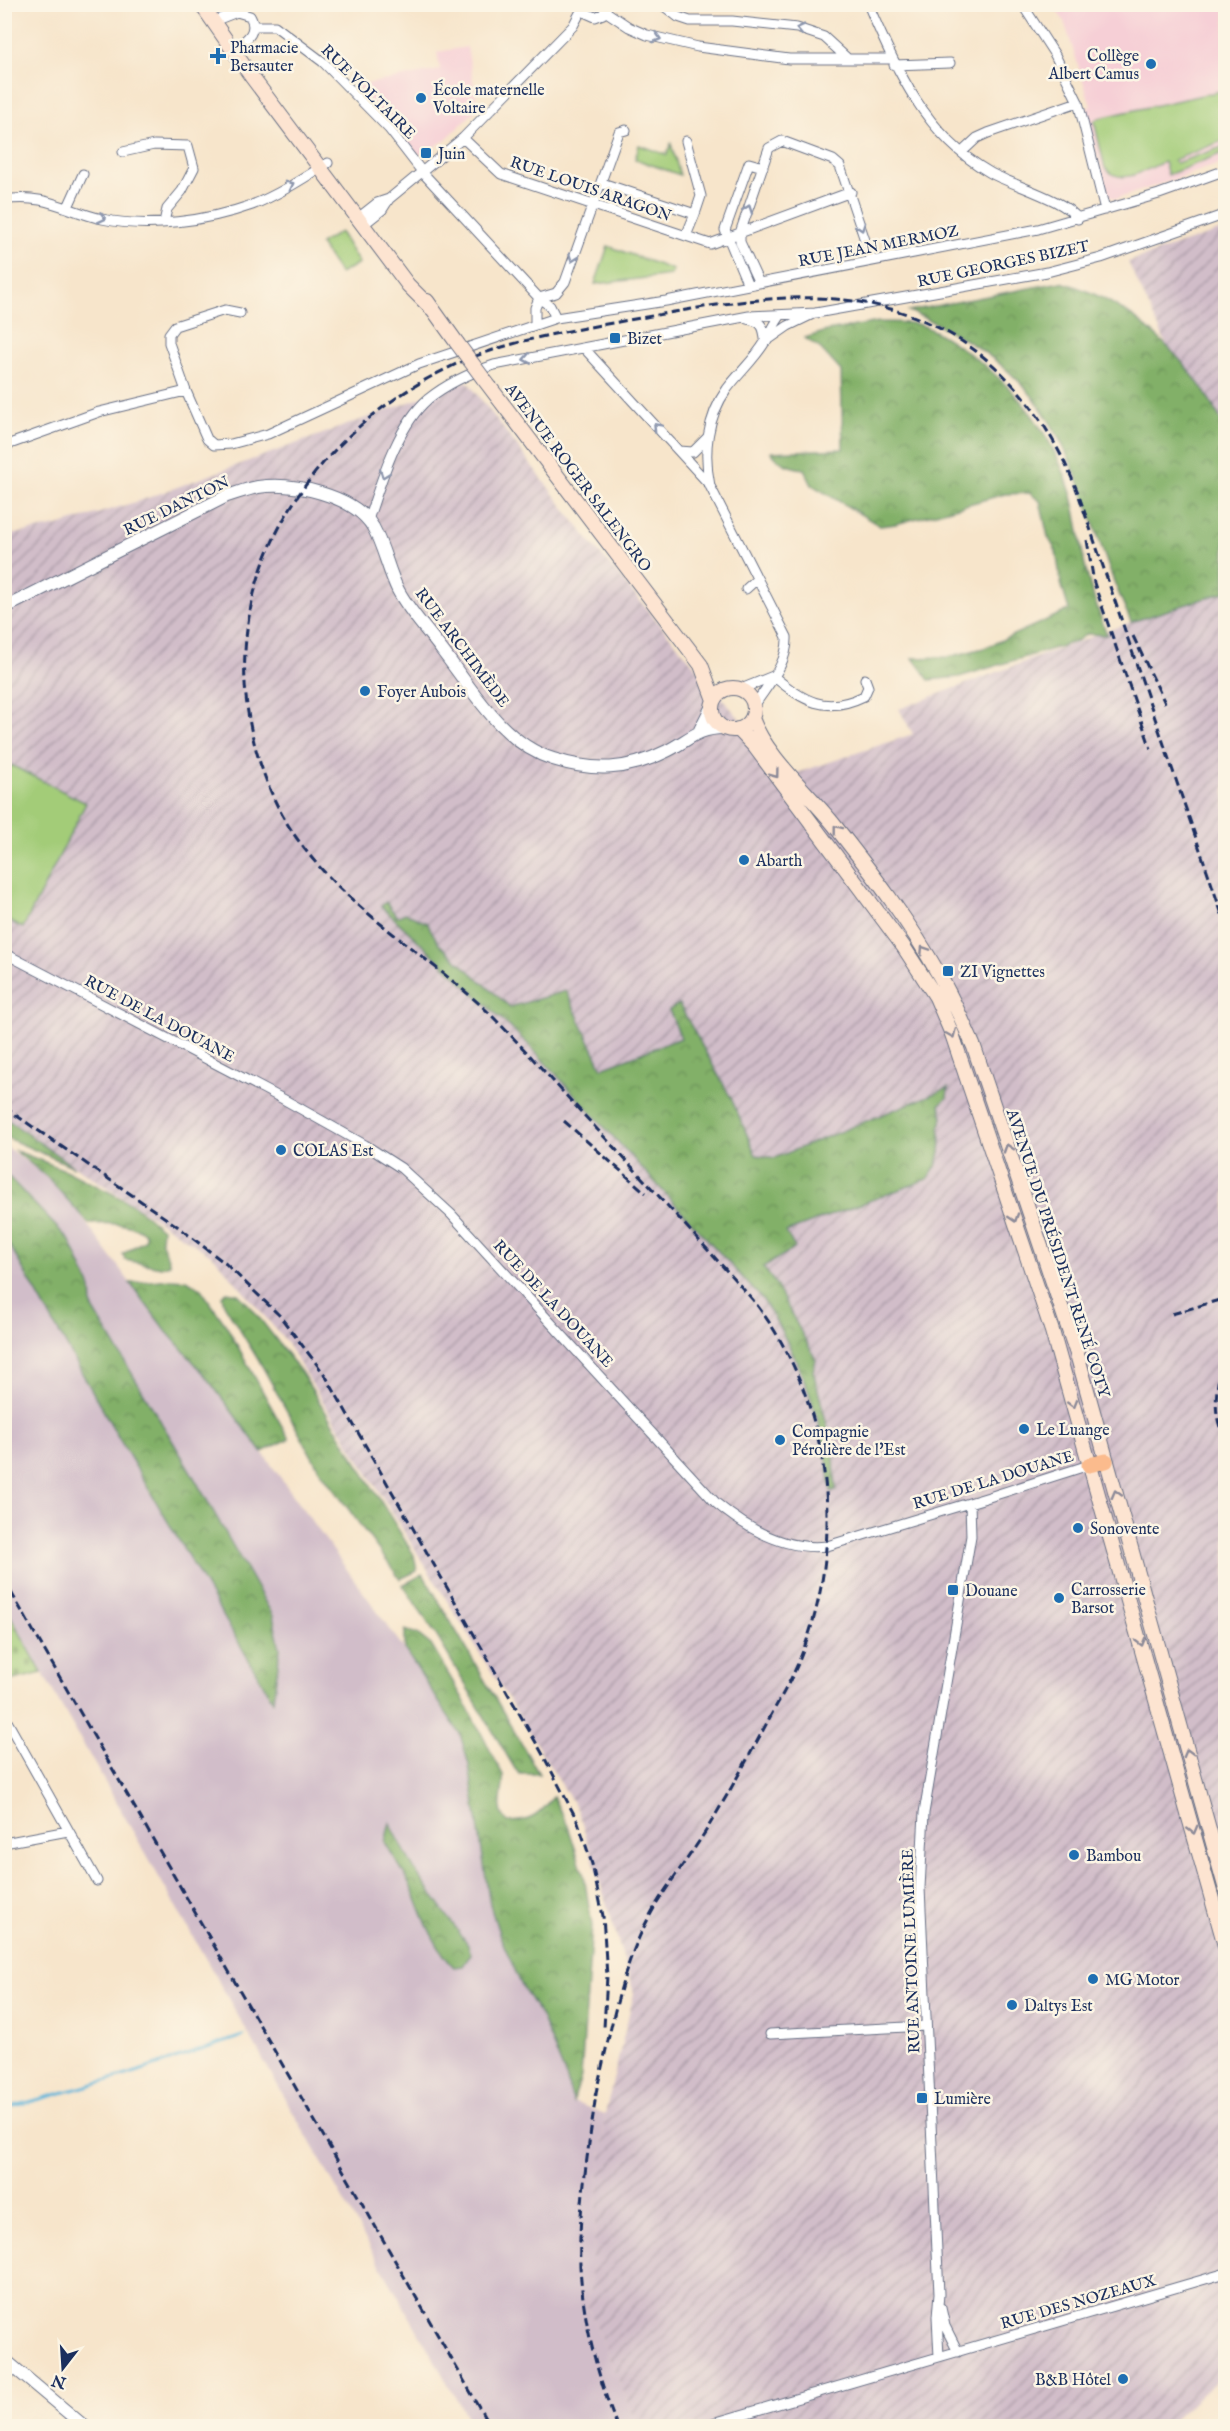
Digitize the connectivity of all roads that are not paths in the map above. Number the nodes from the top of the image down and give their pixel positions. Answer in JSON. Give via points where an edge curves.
{"nodes":[{"id":1,"x":201,"y":4,"type":"edge"},
{"id":2,"x":661,"y":4,"type":"edge"},
{"id":3,"x":868,"y":4,"type":"edge"},
{"id":4,"x":1022,"y":4,"type":"edge"},
{"id":5,"x":583,"y":6,"type":"edge"},
{"id":6,"x":610,"y":7,"type":"edge"},
{"id":7,"x":592,"y":16,"type":"junction"},
{"id":8,"x":214,"y":21,"type":"junction"},
{"id":9,"x":255,"y":26,"type":"junction"},
{"id":10,"x":573,"y":26,"type":"junction"},
{"id":11,"x":234,"y":49,"type":"junction"},
{"id":12,"x":848,"y":59,"type":"junction"},
{"id":13,"x":892,"y":62,"type":"junction"},
{"id":14,"x":950,"y":63,"type":"dead end"},
{"id":15,"x":1078,"y":102,"type":"junction"},
{"id":16,"x":626,"y":130,"type":"dead end"},
{"id":17,"x":464,"y":138,"type":"junction"},
{"id":18,"x":686,"y":141,"type":"dead end"},
{"id":19,"x":123,"y":152,"type":"dead end"},
{"id":20,"x":962,"y":152,"type":"junction"},
{"id":21,"x":324,"y":166,"type":"junction"},
{"id":22,"x":763,"y":167,"type":"junction"},
{"id":23,"x":1226,"y":170,"type":"edge"},
{"id":24,"x":423,"y":172,"type":"junction"},
{"id":25,"x":83,"y":174,"type":"dead end"},
{"id":26,"x":602,"y":183,"type":"junction"},
{"id":27,"x":851,"y":192,"type":"junction"},
{"id":28,"x":4,"y":200,"type":"edge"},
{"id":29,"x":593,"y":204,"type":"junction"},
{"id":30,"x":68,"y":207,"type":"junction"},
{"id":31,"x":1105,"y":210,"type":"junction"},
{"id":32,"x":694,"y":214,"type":"junction"},
{"id":33,"x":1226,"y":214,"type":"edge"},
{"id":34,"x":364,"y":219,"type":"junction"},
{"id":35,"x":1078,"y":219,"type":"junction"},
{"id":36,"x":164,"y":222,"type":"junction"},
{"id":37,"x":740,"y":233,"type":"junction"},
{"id":38,"x":686,"y":236,"type":"junction"},
{"id":39,"x":728,"y":238,"type":"junction"},
{"id":40,"x":872,"y":261,"type":"junction"},
{"id":41,"x":759,"y":283,"type":"junction"},
{"id":42,"x":748,"y":285,"type":"junction"},
{"id":43,"x":539,"y":298,"type":"junction"},
{"id":44,"x":240,"y":313,"type":"dead end"},
{"id":45,"x":816,"y":313,"type":"junction"},
{"id":46,"x":782,"y":315,"type":"junction"},
{"id":47,"x":556,"y":318,"type":"junction"},
{"id":48,"x":741,"y":318,"type":"junction"},
{"id":49,"x":534,"y":324,"type":"junction"},
{"id":50,"x":765,"y":342,"type":"junction"},
{"id":51,"x":584,"y":348,"type":"junction"},
{"id":52,"x":186,"y":391,"type":"junction"},
{"id":53,"x":707,"y":438,"type":"junction"},
{"id":54,"x":4,"y":446,"type":"edge"},
{"id":55,"x":679,"y":451,"type":"junction"},
{"id":56,"x":710,"y":486,"type":"junction"},
{"id":57,"x":368,"y":520,"type":"junction"},
{"id":58,"x":758,"y":579,"type":"junction"},
{"id":59,"x":746,"y":589,"type":"dead end"},
{"id":60,"x":4,"y":608,"type":"edge"},
{"id":61,"x":701,"y":665,"type":"junction"},
{"id":62,"x":773,"y":675,"type":"junction"},
{"id":63,"x":865,"y":679,"type":"dead end"},
{"id":64,"x":735,"y":689,"type":"junction"},
{"id":65,"x":713,"y":703,"type":"junction"},
{"id":66,"x":753,"y":712,"type":"junction"},
{"id":67,"x":731,"y":729,"type":"junction"},
{"id":68,"x":700,"y":730,"type":"junction"},
{"id":69,"x":4,"y":953,"type":"edge"},
{"id":70,"x":1106,"y":1461,"type":"junction"},
{"id":71,"x":1089,"y":1465,"type":"junction"},
{"id":72,"x":970,"y":1503,"type":"junction"},
{"id":73,"x":4,"y":1720,"type":"edge"},
{"id":74,"x":68,"y":1831,"type":"junction"},
{"id":75,"x":4,"y":1843,"type":"edge"},
{"id":76,"x":97,"y":1881,"type":"dead end"},
{"id":77,"x":1208,"y":1885,"type":"junction"},
{"id":78,"x":1226,"y":1890,"type":"edge"},
{"id":79,"x":1226,"y":1924,"type":"edge"},
{"id":80,"x":1226,"y":1949,"type":"edge"},
{"id":81,"x":926,"y":2026,"type":"junction"},
{"id":82,"x":770,"y":2034,"type":"dead end"},
{"id":83,"x":1226,"y":2273,"type":"edge"},
{"id":84,"x":939,"y":2294,"type":"junction"},
{"id":85,"x":958,"y":2352,"type":"junction"},
{"id":86,"x":939,"y":2357,"type":"junction"},
{"id":87,"x":4,"y":2359,"type":"edge"},
{"id":88,"x":15,"y":2369,"type":"junction"},
{"id":89,"x":4,"y":2380,"type":"edge"},
{"id":90,"x":84,"y":2426,"type":"edge"},
{"id":91,"x":704,"y":2427,"type":"edge"}],
"edges":[{"from":1,"to":8,"type":"main road","name":"AVENUE ROGER SALENGRO"},
{"from":12,"to":2,"type":"street","one_way":true,"via":[[824,37],[798,28],[690,21]]},
{"from":3,"to":13,"type":"street"},
{"from":4,"to":15,"type":"street"},
{"from":5,"to":7,"type":"street"},
{"from":5,"to":10,"type":"street"},
{"from":6,"to":7,"type":"street","via":[[599,16]]},
{"from":6,"to":12,"type":"street","one_way":true,"via":[[629,27],[663,40],[789,59]]},
{"from":7,"to":10,"type":"street"},
{"from":8,"to":9,"type":"street","name":"RUE VOLTAIRE","via":[[237,12],[250,16]]},
{"from":8,"to":11,"type":"main road","name":"AVENUE ROGER SALENGRO"},
{"from":9,"to":11,"type":"street","via":[[249,38]]},
{"from":9,"to":24,"type":"street","name":"RUE VOLTAIRE","via":[[274,26],[323,62],[388,129]]},
{"from":10,"to":17,"type":"street"},
{"from":11,"to":21,"type":"main road","name":"AVENUE ROGER SALENGRO"},
{"from":12,"to":13,"type":"street"},
{"from":13,"to":14,"type":"street"},
{"from":13,"to":20,"type":"street","via":[[939,131]]},
{"from":15,"to":20,"type":"street","via":[[988,133]]},
{"from":15,"to":31,"type":"street"},
{"from":16,"to":26,"type":"street","via":[[619,132]]},
{"from":17,"to":24,"type":"street"},
{"from":17,"to":29,"type":"street","name":"RUE LOUIS ARAGON","via":[[501,174]]},
{"from":18,"to":32,"type":"street","name":"RUE LOUIS ARAGON","via":[[701,196]]},
{"from":19,"to":36,"type":"street","via":[[161,145],[188,146],[194,168],[167,209]]},
{"from":20,"to":35,"type":"street","via":[[988,172],[1068,208]]},
{"from":21,"to":34,"type":"main road","name":"AVENUE ROGER SALENGRO"},
{"from":36,"to":21,"type":"street","one_way":true,"via":[[253,204]]},
{"from":22,"to":27,"type":"street","via":[[769,148],[782,141],[833,160],[840,166]]},
{"from":37,"to":22,"type":"street","one_way":true},
{"from":22,"to":39,"type":"street","via":[[749,163],[725,230]]},
{"from":23,"to":31,"type":"street","name":"RUE JEAN MERMOZ"},
{"from":24,"to":34,"type":"street","via":[[388,199],[387,205]]},
{"from":24,"to":43,"type":"street"},
{"from":25,"to":30,"type":"street"},
{"from":26,"to":29,"type":"street"},
{"from":26,"to":32,"type":"street","name":"RUE LOUIS ARAGON"},
{"from":27,"to":37,"type":"street"},
{"from":27,"to":40,"type":"street","one_way":true},
{"from":28,"to":30,"type":"street","via":[[32,199]]},
{"from":29,"to":38,"type":"street","name":"RUE LOUIS ARAGON"},
{"from":29,"to":43,"type":"street","one_way":true,"via":[[565,282],[556,293]]},
{"from":30,"to":36,"type":"street","one_way":true,"via":[[99,219],[124,223]]},
{"from":31,"to":35,"type":"street","name":"RUE JEAN MERMOZ"},
{"from":32,"to":38,"type":"street","name":"RUE LOUIS ARAGON"},
{"from":33,"to":45,"type":"street","name":"RUE GEORGES BIZET","via":[[1069,267]]},
{"from":34,"to":61,"type":"main road","name":"AVENUE ROGER SALENGRO","bridge":true,"via":[[415,280],[431,308]]},
{"from":35,"to":40,"type":"street","name":"RUE JEAN MERMOZ"},
{"from":37,"to":39,"type":"street"},
{"from":37,"to":41,"type":"street","via":[[740,242]]},
{"from":38,"to":39,"type":"street","name":"RUE LOUIS ARAGON","via":[[710,244]]},
{"from":39,"to":42,"type":"street"},
{"from":40,"to":41,"type":"street","name":"RUE JEAN MERMOZ"},
{"from":41,"to":42,"type":"street","name":"RUE JEAN MERMOZ"},
{"from":42,"to":47,"type":"street","name":"RUE JEAN MERMOZ"},
{"from":43,"to":47,"type":"street","via":[[550,306]]},
{"from":43,"to":49,"type":"street"},
{"from":44,"to":52,"type":"street","via":[[225,310],[175,326],[169,334]]},
{"from":45,"to":46,"type":"street","name":"RUE GEORGES BIZET"},
{"from":45,"to":50,"type":"street","name":"RUE GEORGES BIZET"},
{"from":46,"to":48,"type":"street"},
{"from":46,"to":50,"type":"street","name":"RUE GEORGES BIZET"},
{"from":47,"to":49,"type":"street","name":"RUE JEAN MERMOZ"},
{"from":48,"to":50,"type":"street","via":[[760,322]]},
{"from":48,"to":51,"type":"street"},
{"from":49,"to":52,"type":"street","name":"RUE JEAN MERMOZ","via":[[419,364],[268,434],[231,444],[214,445],[207,439]]},
{"from":50,"to":53,"type":"street","name":"RUE GEORGES BIZET","via":[[719,402]]},
{"from":55,"to":51,"type":"street","one_way":true},
{"from":51,"to":57,"type":"street","one_way":true,"via":[[494,365],[455,381],[427,400],[389,459]]},
{"from":52,"to":54,"type":"street","via":[[99,412]]},
{"from":53,"to":55,"type":"street","via":[[693,452]]},
{"from":53,"to":56,"type":"street","name":"RUE GEORGES BIZET","via":[[705,458]]},
{"from":55,"to":56,"type":"street"},
{"from":56,"to":58,"type":"street","name":"RUE GEORGES BIZET"},
{"from":57,"to":60,"type":"street","name":"RUE DANTON","via":[[343,501],[318,493],[270,486],[243,491]]},
{"from":57,"to":68,"type":"street","name":"RUE ARCHIMÈDE","via":[[399,591],[417,618],[486,708],[512,735],[536,752],[598,769],[621,766],[667,751]]},
{"from":58,"to":59,"type":"street"},
{"from":58,"to":62,"type":"street","name":"RUE GEORGES BIZET","via":[[787,637],[785,659]]},
{"from":61,"to":64,"type":"main road","name":"AVENUE ROGER SALENGRO"},
{"from":61,"to":65,"type":"main road","name":"AVENUE ROGER SALENGRO"},
{"from":62,"to":63,"type":"street","via":[[800,697],[821,705],[843,705],[864,696],[868,687]]},
{"from":62,"to":64,"type":"street"},
{"from":62,"to":66,"type":"street","name":"RUE GEORGES BIZET"},
{"from":64,"to":65,"type":"main road","via":[[720,692]]},
{"from":64,"to":66,"type":"main road","via":[[750,696]]},
{"from":65,"to":67,"type":"main road","via":[[715,719]]},
{"from":65,"to":68,"type":"street"},
{"from":66,"to":67,"type":"main road","via":[[744,727]]},
{"from":70,"to":66,"type":"main road","name":"AVENUE DU PRÉSIDENT RENÉ COTY","one_way":true,"via":[[1066,1320],[987,1083],[953,1000],[896,909],[758,731]]},
{"from":67,"to":68,"type":"street","name":"RUE ARCHIMÈDE"},
{"from":67,"to":71,"type":"main road","name":"AVENUE DU PRÉSIDENT RENÉ COTY","one_way":true,"via":[[755,747],[848,870],[936,997],[959,1053],[1052,1331]]},
{"from":69,"to":72,"type":"street","name":"RUE DE LA DOUANE","via":[[283,1099],[398,1167],[451,1214],[716,1503],[749,1527],[793,1544],[818,1546]]},
{"from":70,"to":71,"type":"main road"},
{"from":78,"to":70,"type":"main road","name":"AVENUE DU PRÉSIDENT RENÉ COTY","one_way":true},
{"from":71,"to":72,"type":"street","name":"RUE DE LA DOUANE"},
{"from":71,"to":77,"type":"main road","name":"AVENUE DU PRÉSIDENT RENÉ COTY","one_way":true},
{"from":72,"to":81,"type":"street","name":"RUE ANTOINE LUMIÈRE","via":[[971,1536],[921,1847]]},
{"from":73,"to":74,"type":"street"},
{"from":74,"to":75,"type":"street"},
{"from":74,"to":76,"type":"street"},
{"from":77,"to":79,"type":"street","name":"AVENUE DU PRÉSIDENT RENÉ COTY"},
{"from":77,"to":80,"type":"main road","name":"AVENUE DU PRÉSIDENT RENÉ COTY"},
{"from":81,"to":82,"type":"street"},
{"from":81,"to":84,"type":"street","name":"RUE ANTOINE LUMIÈRE"},
{"from":83,"to":85,"type":"street","name":"RUE DES NOZEAUX"},
{"from":84,"to":85,"type":"street","name":"RUE ANTOINE LUMIÈRE","via":[[945,2326]]},
{"from":84,"to":86,"type":"street","name":"RUE ANTOINE LUMIÈRE"},
{"from":85,"to":86,"type":"street","name":"RUE DES NOZEAUX"},
{"from":86,"to":91,"type":"street","name":"RUE DES NOZEAUX"},
{"from":87,"to":88,"type":"street"},
{"from":88,"to":89,"type":"street"},
{"from":88,"to":90,"type":"street"}]}
